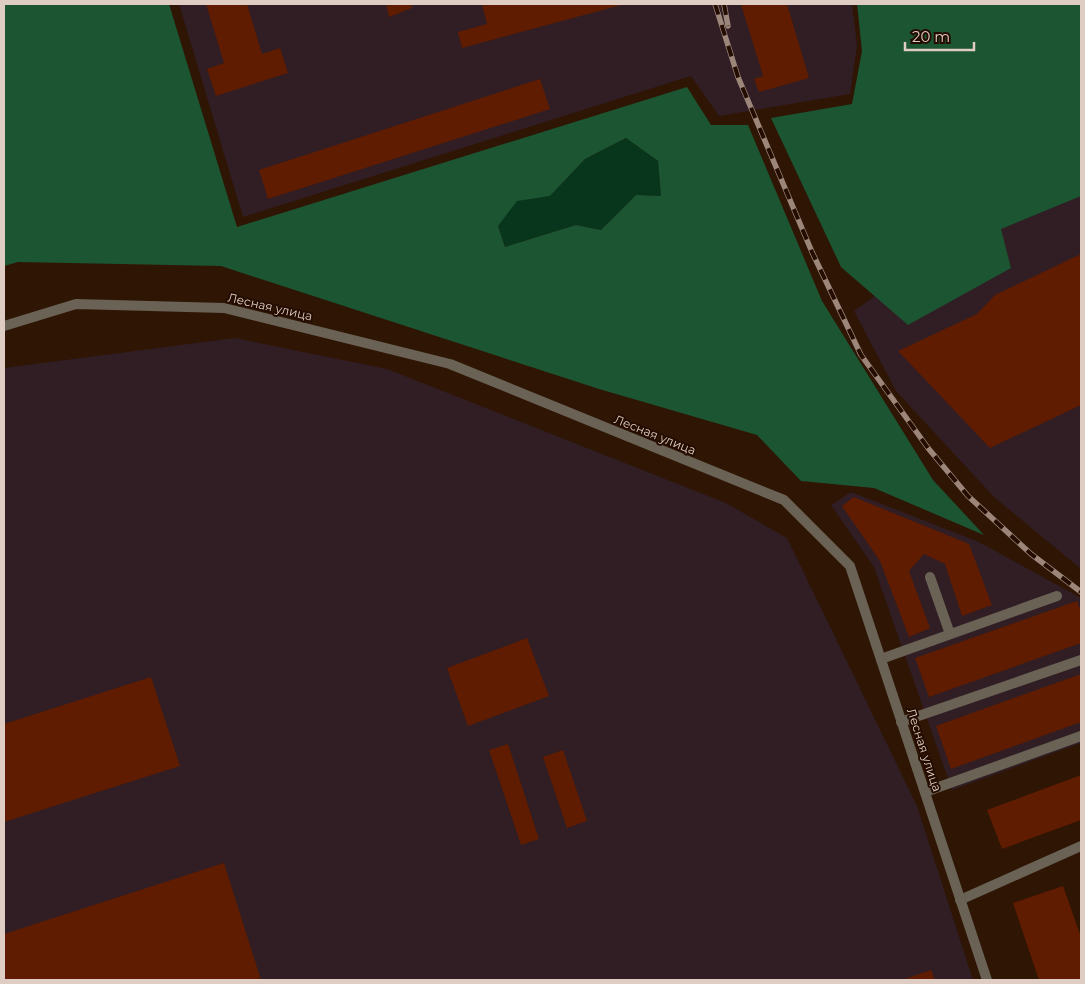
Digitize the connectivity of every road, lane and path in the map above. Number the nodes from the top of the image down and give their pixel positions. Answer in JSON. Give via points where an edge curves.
{"nodes":[{"id":1,"x":4,"y":326,"type":"edge"},
{"id":2,"x":930,"y":577,"type":"dead end"},
{"id":3,"x":1057,"y":596,"type":"dead end"},
{"id":4,"x":950,"y":634,"type":"junction"},
{"id":5,"x":881,"y":659,"type":"junction"},
{"id":6,"x":1081,"y":660,"type":"edge"},
{"id":7,"x":901,"y":722,"type":"junction"},
{"id":8,"x":1081,"y":736,"type":"edge"},
{"id":9,"x":925,"y":792,"type":"junction"},
{"id":10,"x":1081,"y":846,"type":"edge"},
{"id":11,"x":960,"y":900,"type":"junction"},
{"id":12,"x":987,"y":980,"type":"edge"}],
"edges":[{"from":1,"to":5,"type":"street","name":"Лесная улица","via":[[76,304],[224,308],[450,364],[784,500],[850,566]]},
{"from":2,"to":4,"type":"street"},
{"from":3,"to":4,"type":"street"},
{"from":4,"to":5,"type":"street"},
{"from":5,"to":7,"type":"street","name":"Лесная улица"},
{"from":6,"to":7,"type":"street"},
{"from":7,"to":9,"type":"street","name":"Лесная улица"},
{"from":8,"to":9,"type":"street"},
{"from":9,"to":11,"type":"street","name":"Лесная улица"},
{"from":10,"to":11,"type":"street"},
{"from":11,"to":12,"type":"street","name":"Лесная улица"}]}
